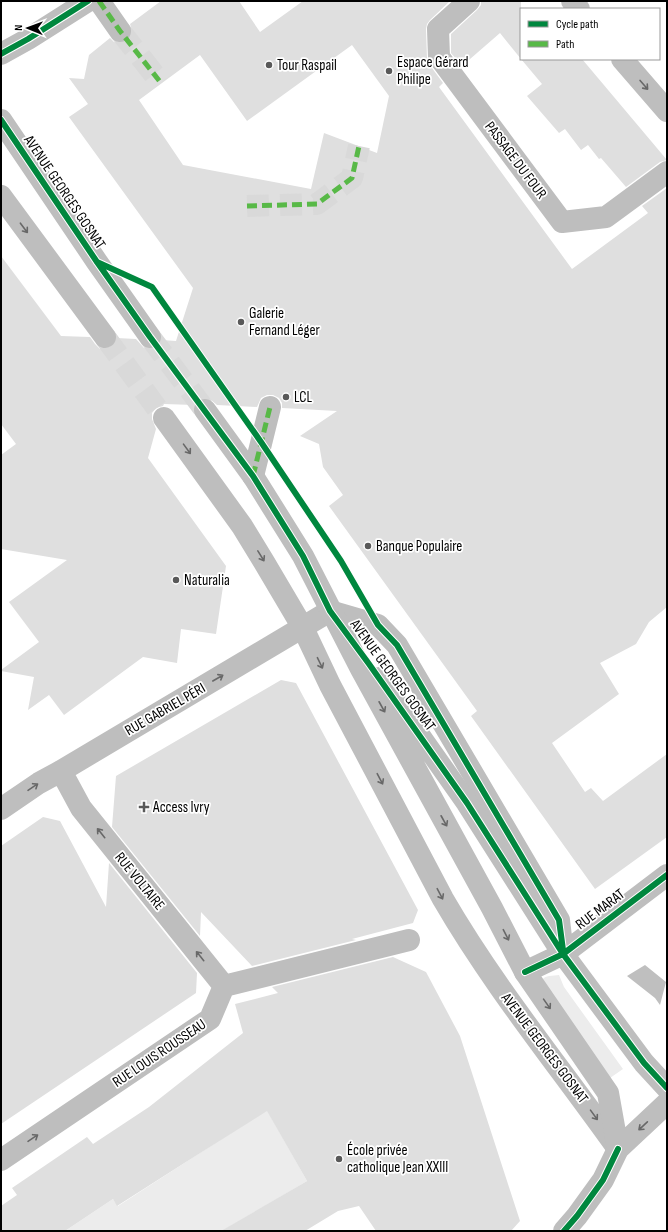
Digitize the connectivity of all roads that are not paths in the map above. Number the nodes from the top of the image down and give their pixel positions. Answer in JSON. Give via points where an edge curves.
{"nodes":[{"id":1,"x":88,"y":1,"type":"edge"},
{"id":2,"x":99,"y":1,"type":"edge"},
{"id":3,"x":469,"y":1,"type":"edge"},
{"id":4,"x":120,"y":31,"type":"tunnel mouth"},
{"id":5,"x":1,"y":54,"type":"edge"},
{"id":6,"x":623,"y":60,"type":"edge"},
{"id":7,"x":667,"y":111,"type":"edge"},
{"id":8,"x":1,"y":120,"type":"edge"},
{"id":9,"x":667,"y":172,"type":"edge"},
{"id":10,"x":1,"y":196,"type":"edge"},
{"id":11,"x":105,"y":336,"type":"tunnel mouth"},
{"id":12,"x":150,"y":337,"type":"tunnel mouth"},
{"id":13,"x":270,"y":407,"type":"dead end"},
{"id":14,"x":205,"y":410,"type":"tunnel mouth"},
{"id":15,"x":164,"y":418,"type":"tunnel mouth"},
{"id":16,"x":252,"y":476,"type":"junction"},
{"id":17,"x":330,"y":611,"type":"junction"},
{"id":18,"x":303,"y":628,"type":"junction"},
{"id":19,"x":61,"y":771,"type":"junction"},
{"id":20,"x":1,"y":808,"type":"edge"},
{"id":21,"x":667,"y":875,"type":"edge"},
{"id":22,"x":408,"y":940,"type":"dead end"},
{"id":23,"x":563,"y":954,"type":"junction"},
{"id":24,"x":525,"y":972,"type":"junction"},
{"id":25,"x":224,"y":986,"type":"junction"},
{"id":26,"x":667,"y":1088,"type":"edge"},
{"id":27,"x":667,"y":1103,"type":"edge"},
{"id":28,"x":618,"y":1148,"type":"junction"},
{"id":29,"x":1,"y":1160,"type":"edge"},
{"id":30,"x":564,"y":1231,"type":"edge"}],
"edges":[{"from":1,"to":5,"type":"main road"},
{"from":2,"to":4,"type":"main road"},
{"from":3,"to":9,"type":"main road","name":"PASSAGE DU FOUR","via":[[438,30],[439,57],[562,222],[606,217]]},
{"from":6,"to":7,"type":"main road","one_way":true},
{"from":8,"to":12,"type":"main road","name":"AVENUE GEORGES GOSNAT"},
{"from":10,"to":11,"type":"main road","one_way":true},
{"from":13,"to":16,"type":"main road"},
{"from":14,"to":16,"type":"main road","name":"AVENUE GEORGES GOSNAT"},
{"from":15,"to":18,"type":"main road","name":"AVENUE GEORGES GOSNAT","one_way":true,"via":[[242,526]]},
{"from":16,"to":17,"type":"main road","name":"AVENUE GEORGES GOSNAT","via":[[303,556]]},
{"from":17,"to":18,"type":"main road","name":"RUE GABRIEL PÉRI"},
{"from":17,"to":23,"type":"main road","name":"AVENUE GEORGES GOSNAT","via":[[468,803]]},
{"from":17,"to":23,"type":"main road","name":"AVENUE GEORGES GOSNAT","via":[[378,625],[397,645],[559,920]]},
{"from":17,"to":24,"type":"main road","name":"AVENUE GEORGES GOSNAT","one_way":true},
{"from":19,"to":18,"type":"main road","name":"RUE GABRIEL PÉRI","one_way":true},
{"from":18,"to":28,"type":"main road","name":"AVENUE GEORGES GOSNAT","one_way":true,"via":[[330,685],[458,925],[497,984]]},
{"from":20,"to":19,"type":"main road","name":"RUE GABRIEL PÉRI","one_way":true},
{"from":25,"to":19,"type":"main road","name":"RUE VOLTAIRE","one_way":true,"via":[[82,808]]},
{"from":21,"to":23,"type":"main road","name":"RUE MARAT"},
{"from":22,"to":25,"type":"main road"},
{"from":23,"to":24,"type":"main road","name":"RUE MARAT"},
{"from":23,"to":26,"type":"main road","name":"AVENUE GEORGES GOSNAT","via":[[644,1063]]},
{"from":24,"to":28,"type":"main road","name":"AVENUE GEORGES GOSNAT","one_way":true,"via":[[608,1092]]},
{"from":29,"to":25,"type":"main road","name":"RUE LOUIS ROUSSEAU","one_way":true,"via":[[210,1019]]},
{"from":27,"to":28,"type":"main road","one_way":true},
{"from":28,"to":30,"type":"main road","via":[[602,1180]]}]}
